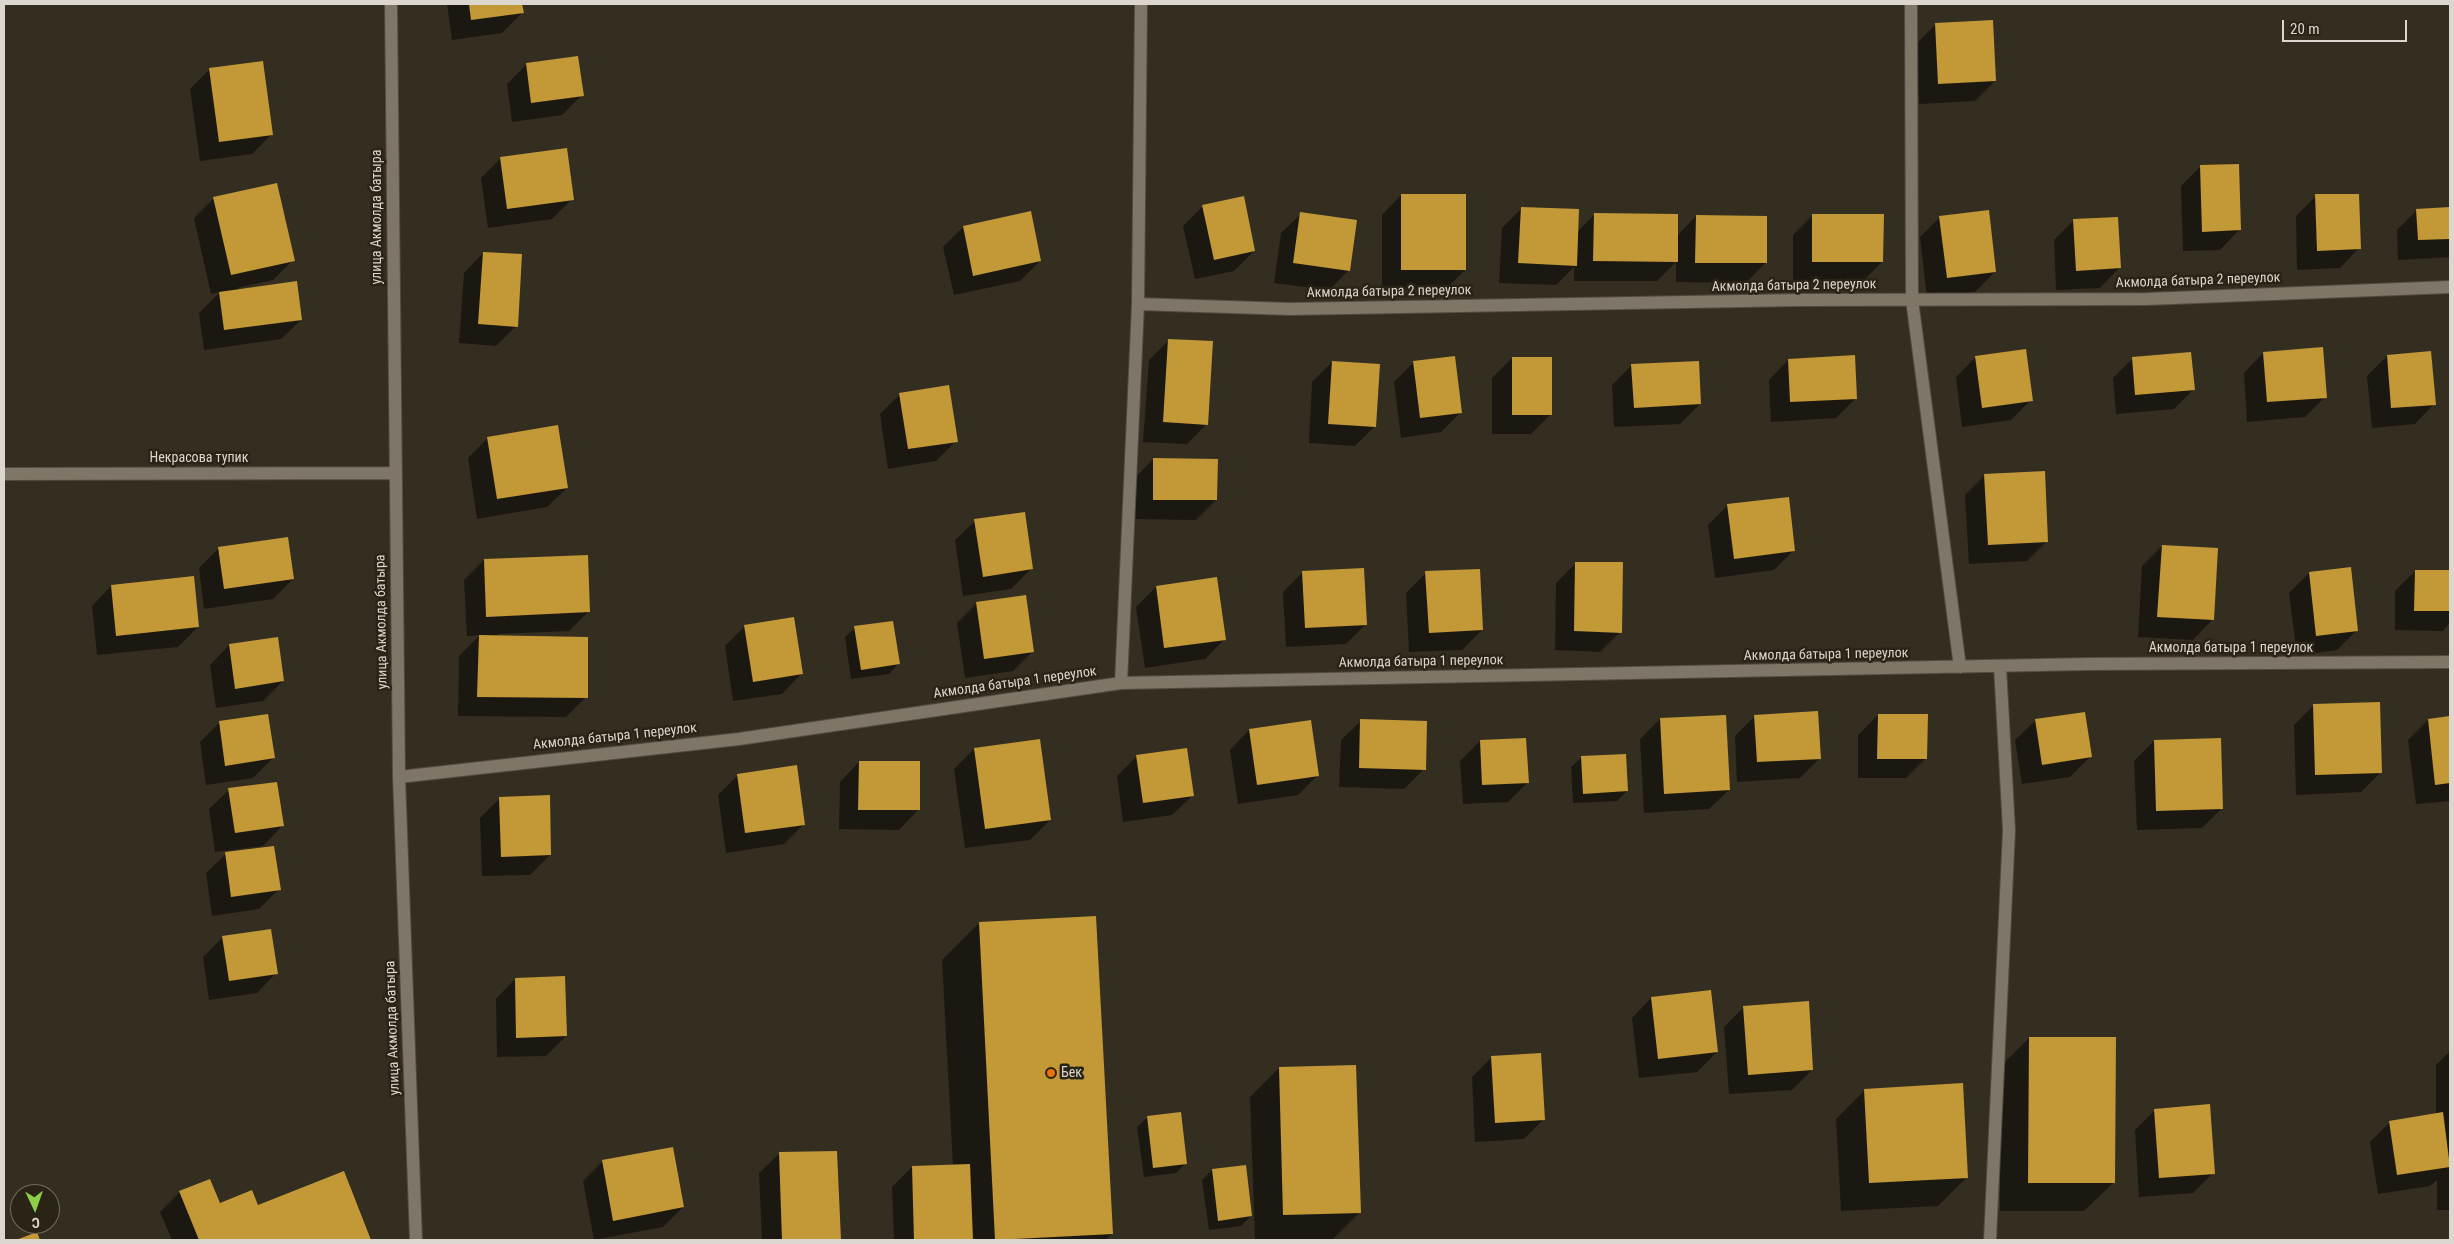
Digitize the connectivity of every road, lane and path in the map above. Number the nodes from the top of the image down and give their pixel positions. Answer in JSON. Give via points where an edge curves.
{"nodes":[{"id":1,"x":391,"y":4,"type":"edge"},
{"id":2,"x":1141,"y":4,"type":"edge"},
{"id":3,"x":1911,"y":4,"type":"edge"},
{"id":4,"x":2450,"y":287,"type":"edge"},
{"id":5,"x":1912,"y":300,"type":"junction"},
{"id":6,"x":1138,"y":304,"type":"junction"},
{"id":7,"x":394,"y":473,"type":"junction"},
{"id":8,"x":4,"y":474,"type":"edge"},
{"id":9,"x":2450,"y":662,"type":"edge"},
{"id":10,"x":2000,"y":666,"type":"junction"},
{"id":11,"x":1960,"y":667,"type":"junction"},
{"id":12,"x":1121,"y":683,"type":"junction"},
{"id":13,"x":399,"y":777,"type":"junction"},
{"id":14,"x":416,"y":1240,"type":"edge"},
{"id":15,"x":1990,"y":1240,"type":"edge"}],
"edges":[{"from":1,"to":7,"type":"street","name":"улица Акмолда батыра"},
{"from":2,"to":6,"type":"street"},
{"from":3,"to":5,"type":"street"},
{"from":4,"to":5,"type":"street","name":"Акмолда батыра 2 переулок","via":[[2147,299]]},
{"from":5,"to":6,"type":"street","name":"Акмолда батыра 2 переулок","via":[[1290,309]]},
{"from":5,"to":11,"type":"street"},
{"from":6,"to":12,"type":"street"},
{"from":7,"to":8,"type":"street","name":"Некрасова тупик"},
{"from":7,"to":13,"type":"street","name":"улица Акмолда батыра"},
{"from":9,"to":10,"type":"street","name":"Акмолда батыра 1 переулок"},
{"from":10,"to":11,"type":"street","name":"Акмолда батыра 1 переулок"},
{"from":10,"to":15,"type":"street","via":[[2009,830]]},
{"from":11,"to":12,"type":"street","name":"Акмолда батыра 1 переулок"},
{"from":12,"to":13,"type":"street","name":"Акмолда батыра 1 переулок","via":[[739,739]]},
{"from":13,"to":14,"type":"street","name":"улица Акмолда батыра"}]}
